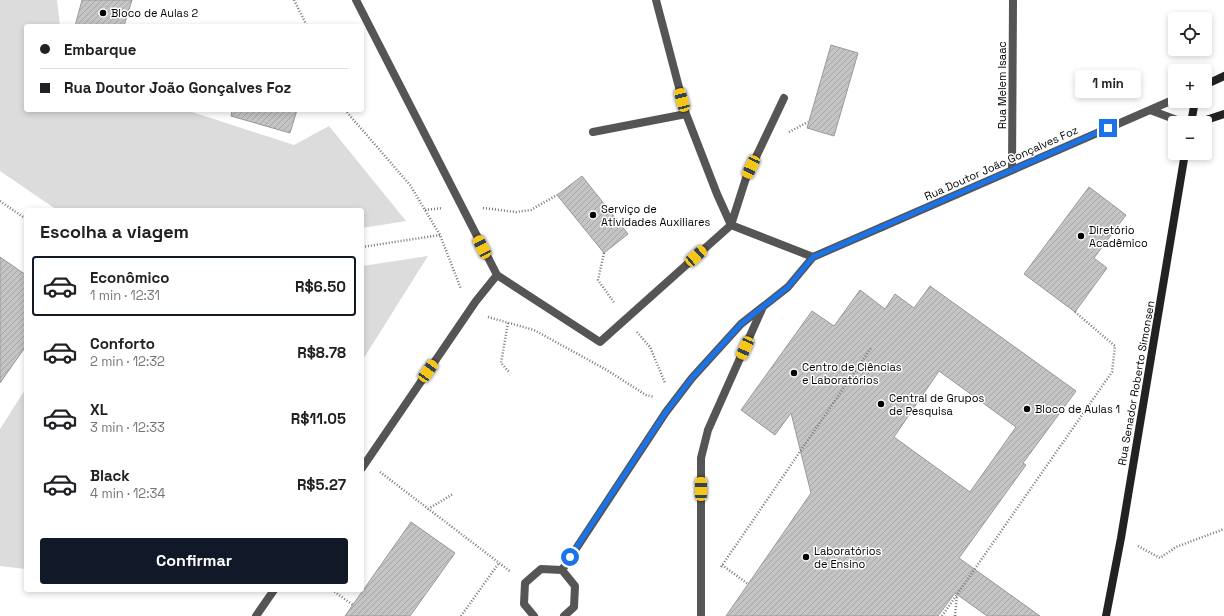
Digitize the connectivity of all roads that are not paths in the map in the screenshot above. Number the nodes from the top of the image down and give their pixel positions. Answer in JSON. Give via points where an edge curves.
{"nodes":[{"id":1,"x":356,"y":0,"type":"edge"},
{"id":2,"x":656,"y":0,"type":"edge"},
{"id":3,"x":1013,"y":0,"type":"edge"},
{"id":4,"x":1224,"y":76,"type":"edge"},
{"id":5,"x":1212,"y":82,"type":"edge"},
{"id":6,"x":784,"y":98,"type":"dead end"},
{"id":7,"x":1168,"y":101,"type":"edge"},
{"id":8,"x":1150,"y":110,"type":"junction"},
{"id":9,"x":686,"y":114,"type":"junction"},
{"id":10,"x":1224,"y":114,"type":"edge"},
{"id":11,"x":1168,"y":117,"type":"edge"},
{"id":12,"x":1212,"y":118,"type":"edge"},
{"id":13,"x":593,"y":132,"type":"dead end"},
{"id":14,"x":1185,"y":160,"type":"edge"},
{"id":15,"x":1012,"y":170,"type":"junction"},
{"id":16,"x":731,"y":225,"type":"junction"},
{"id":17,"x":813,"y":257,"type":"junction"},
{"id":18,"x":497,"y":275,"type":"junction"},
{"id":19,"x":763,"y":307,"type":"junction"},
{"id":20,"x":364,"y":465,"type":"edge"},
{"id":21,"x":562,"y":570,"type":"junction"},
{"id":22,"x":273,"y":592,"type":"edge"},
{"id":23,"x":256,"y":616,"type":"edge"},
{"id":24,"x":534,"y":616,"type":"edge"},
{"id":25,"x":564,"y":616,"type":"edge"},
{"id":26,"x":701,"y":616,"type":"edge"},
{"id":27,"x":1106,"y":616,"type":"edge"}],
"edges":[{"from":1,"to":18,"type":"street"},
{"from":2,"to":9,"type":"street"},
{"from":3,"to":15,"type":"street","name":"Rua Melem Isaac"},
{"from":4,"to":5,"type":"street"},
{"from":6,"to":16,"type":"street","via":[[746,178]]},
{"from":7,"to":8,"type":"street","name":"Rua Doutor João Gonçalves Foz"},
{"from":8,"to":11,"type":"street"},
{"from":8,"to":15,"type":"street","name":"Rua Doutor João Gonçalves Foz"},
{"from":9,"to":13,"type":"street"},
{"from":9,"to":16,"type":"street"},
{"from":10,"to":12,"type":"street"},
{"from":14,"to":27,"type":"street","name":"Rua Senador Roberto Simonsen"},
{"from":15,"to":17,"type":"street","name":"Rua Doutor João Gonçalves Foz"},
{"from":16,"to":17,"type":"street"},
{"from":16,"to":18,"type":"street","via":[[600,342]]},
{"from":17,"to":19,"type":"street","via":[[788,287]]},
{"from":18,"to":20,"type":"street","via":[[476,301]]},
{"from":19,"to":21,"type":"street","via":[[741,324],[692,378]]},
{"from":19,"to":26,"type":"street","via":[[708,430],[701,458]]},
{"from":21,"to":24,"type":"street","via":[[541,569],[525,583],[524,604]]},
{"from":21,"to":25,"type":"street","via":[[575,586],[574,607]]},
{"from":22,"to":23,"type":"street"}]}
